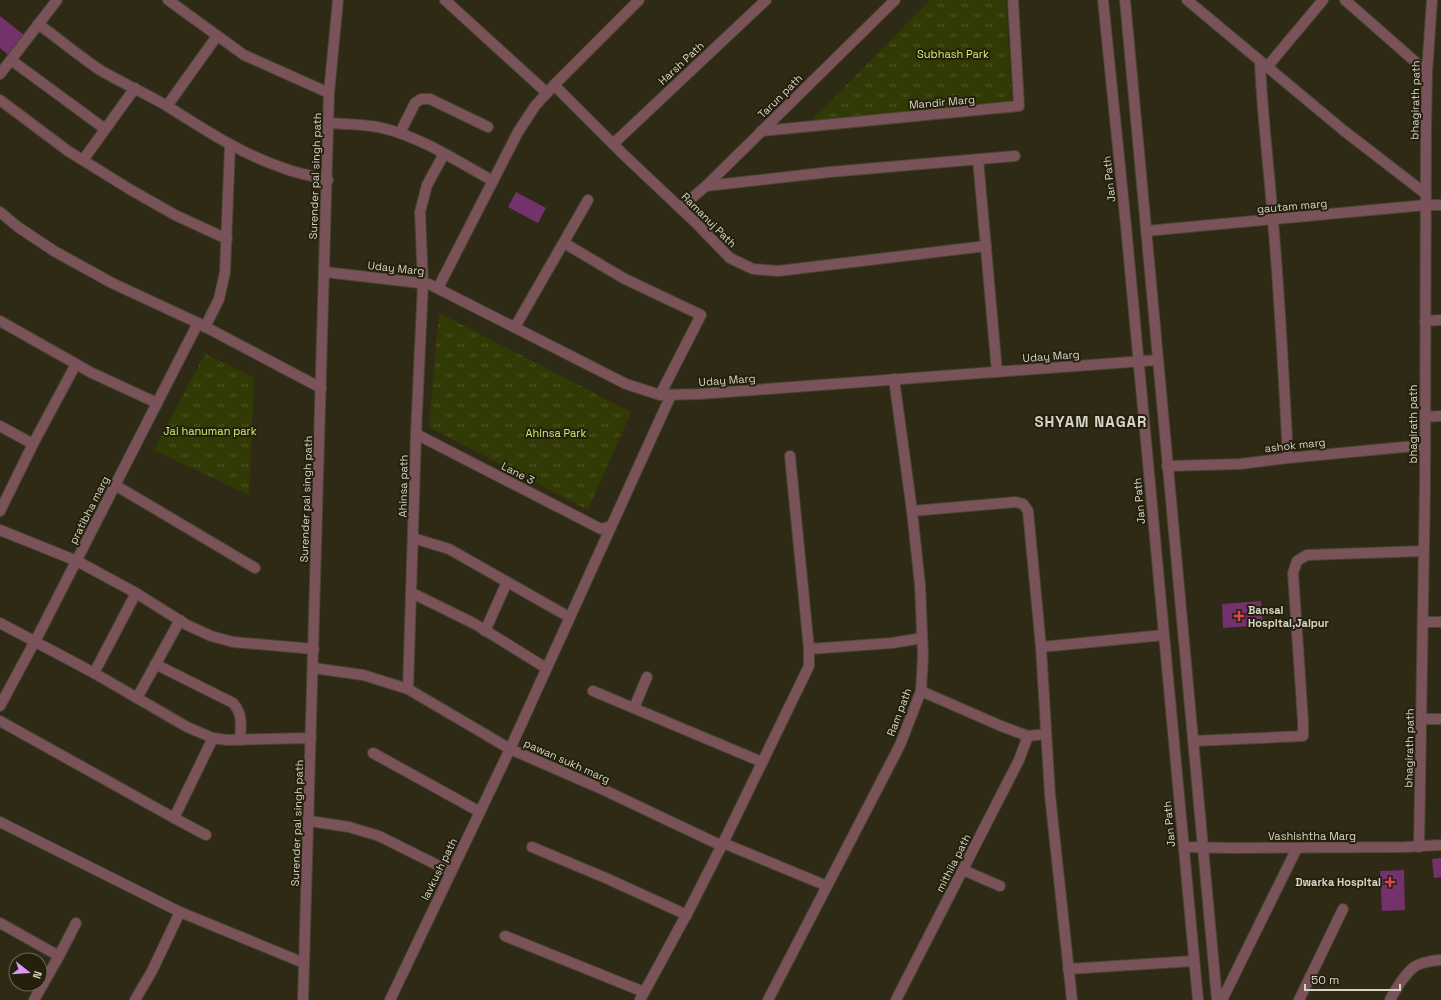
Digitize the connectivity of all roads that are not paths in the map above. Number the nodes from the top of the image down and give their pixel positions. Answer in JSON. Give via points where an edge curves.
{"nodes":[{"id":1,"x":56,"y":0,"type":"edge"},
{"id":2,"x":168,"y":0,"type":"edge"},
{"id":3,"x":338,"y":0,"type":"edge"},
{"id":4,"x":639,"y":0,"type":"edge"},
{"id":5,"x":766,"y":0,"type":"edge"},
{"id":6,"x":895,"y":0,"type":"edge"},
{"id":7,"x":1013,"y":0,"type":"edge"},
{"id":8,"x":1103,"y":0,"type":"edge"},
{"id":9,"x":1125,"y":0,"type":"edge"},
{"id":10,"x":1187,"y":0,"type":"edge"},
{"id":11,"x":1323,"y":0,"type":"edge"},
{"id":12,"x":1345,"y":0,"type":"edge"},
{"id":13,"x":1432,"y":1,"type":"edge"},
{"id":14,"x":450,"y":2,"type":"edge"},
{"id":15,"x":38,"y":24,"type":"junction"},
{"id":16,"x":217,"y":36,"type":"junction"},
{"id":17,"x":11,"y":60,"type":"junction"},
{"id":18,"x":1264,"y":64,"type":"junction"},
{"id":19,"x":1,"y":71,"type":"edge"},
{"id":20,"x":1427,"y":72,"type":"junction"},
{"id":21,"x":554,"y":85,"type":"junction"},
{"id":22,"x":135,"y":88,"type":"junction"},
{"id":23,"x":329,"y":93,"type":"junction"},
{"id":24,"x":547,"y":93,"type":"junction"},
{"id":25,"x":0,"y":100,"type":"edge"},
{"id":26,"x":167,"y":106,"type":"junction"},
{"id":27,"x":329,"y":123,"type":"junction"},
{"id":28,"x":488,"y":127,"type":"dead end"},
{"id":29,"x":105,"y":130,"type":"junction"},
{"id":30,"x":761,"y":131,"type":"junction"},
{"id":31,"x":400,"y":133,"type":"junction"},
{"id":32,"x":613,"y":144,"type":"junction"},
{"id":33,"x":230,"y":145,"type":"junction"},
{"id":34,"x":444,"y":154,"type":"junction"},
{"id":35,"x":1015,"y":156,"type":"dead end"},
{"id":36,"x":978,"y":159,"type":"junction"},
{"id":37,"x":83,"y":160,"type":"junction"},
{"id":38,"x":328,"y":180,"type":"junction"},
{"id":39,"x":493,"y":181,"type":"junction"},
{"id":40,"x":706,"y":186,"type":"junction"},
{"id":41,"x":1426,"y":194,"type":"junction"},
{"id":42,"x":588,"y":200,"type":"dead end"},
{"id":43,"x":1426,"y":205,"type":"junction"},
{"id":44,"x":1441,"y":205,"type":"edge"},
{"id":45,"x":680,"y":208,"type":"junction"},
{"id":46,"x":0,"y":213,"type":"edge"},
{"id":47,"x":1273,"y":220,"type":"junction"},
{"id":48,"x":1146,"y":231,"type":"junction"},
{"id":49,"x":227,"y":239,"type":"junction"},
{"id":50,"x":564,"y":243,"type":"junction"},
{"id":51,"x":986,"y":246,"type":"junction"},
{"id":52,"x":325,"y":272,"type":"junction"},
{"id":53,"x":423,"y":283,"type":"junction"},
{"id":54,"x":438,"y":288,"type":"junction"},
{"id":55,"x":1441,"y":320,"type":"edge"},
{"id":56,"x":0,"y":321,"type":"edge"},
{"id":57,"x":1425,"y":321,"type":"junction"},
{"id":58,"x":201,"y":325,"type":"junction"},
{"id":59,"x":515,"y":327,"type":"junction"},
{"id":60,"x":1157,"y":360,"type":"junction"},
{"id":61,"x":1139,"y":362,"type":"junction"},
{"id":62,"x":76,"y":364,"type":"junction"},
{"id":63,"x":996,"y":372,"type":"junction"},
{"id":64,"x":894,"y":379,"type":"junction"},
{"id":65,"x":321,"y":388,"type":"junction"},
{"id":66,"x":660,"y":395,"type":"junction"},
{"id":67,"x":671,"y":395,"type":"junction"},
{"id":68,"x":157,"y":403,"type":"junction"},
{"id":69,"x":1441,"y":416,"type":"edge"},
{"id":70,"x":1425,"y":417,"type":"junction"},
{"id":71,"x":0,"y":426,"type":"edge"},
{"id":72,"x":416,"y":434,"type":"junction"},
{"id":73,"x":32,"y":444,"type":"junction"},
{"id":74,"x":1425,"y":445,"type":"junction"},
{"id":75,"x":790,"y":456,"type":"dead end"},
{"id":76,"x":1288,"y":458,"type":"junction"},
{"id":77,"x":1167,"y":466,"type":"junction"},
{"id":78,"x":115,"y":485,"type":"junction"},
{"id":79,"x":0,"y":511,"type":"edge"},
{"id":80,"x":912,"y":511,"type":"junction"},
{"id":81,"x":611,"y":526,"type":"junction"},
{"id":82,"x":0,"y":530,"type":"edge"},
{"id":83,"x":413,"y":538,"type":"junction"},
{"id":84,"x":1424,"y":551,"type":"junction"},
{"id":85,"x":76,"y":561,"type":"junction"},
{"id":86,"x":255,"y":568,"type":"dead end"},
{"id":87,"x":507,"y":582,"type":"junction"},
{"id":88,"x":136,"y":593,"type":"junction"},
{"id":89,"x":412,"y":593,"type":"junction"},
{"id":90,"x":570,"y":617,"type":"junction"},
{"id":91,"x":180,"y":620,"type":"junction"},
{"id":92,"x":1423,"y":622,"type":"junction"},
{"id":93,"x":1441,"y":622,"type":"edge"},
{"id":94,"x":0,"y":623,"type":"edge"},
{"id":95,"x":485,"y":631,"type":"junction"},
{"id":96,"x":1164,"y":636,"type":"junction"},
{"id":97,"x":922,"y":638,"type":"junction"},
{"id":98,"x":35,"y":641,"type":"junction"},
{"id":99,"x":1041,"y":648,"type":"junction"},
{"id":100,"x":314,"y":649,"type":"junction"},
{"id":101,"x":808,"y":649,"type":"junction"},
{"id":102,"x":156,"y":664,"type":"junction"},
{"id":103,"x":313,"y":668,"type":"junction"},
{"id":104,"x":546,"y":668,"type":"junction"},
{"id":105,"x":94,"y":673,"type":"junction"},
{"id":106,"x":647,"y":677,"type":"dead end"},
{"id":107,"x":408,"y":689,"type":"junction"},
{"id":108,"x":593,"y":691,"type":"dead end"},
{"id":109,"x":921,"y":691,"type":"junction"},
{"id":110,"x":137,"y":698,"type":"junction"},
{"id":111,"x":0,"y":706,"type":"edge"},
{"id":112,"x":634,"y":708,"type":"junction"},
{"id":113,"x":1421,"y":719,"type":"junction"},
{"id":114,"x":1441,"y":719,"type":"edge"},
{"id":115,"x":0,"y":721,"type":"edge"},
{"id":116,"x":1046,"y":734,"type":"junction"},
{"id":117,"x":1028,"y":736,"type":"junction"},
{"id":118,"x":213,"y":738,"type":"junction"},
{"id":119,"x":311,"y":738,"type":"junction"},
{"id":120,"x":240,"y":740,"type":"junction"},
{"id":121,"x":1193,"y":741,"type":"junction"},
{"id":122,"x":510,"y":749,"type":"junction"},
{"id":123,"x":373,"y":753,"type":"dead end"},
{"id":124,"x":762,"y":762,"type":"junction"},
{"id":125,"x":480,"y":812,"type":"junction"},
{"id":126,"x":174,"y":818,"type":"junction"},
{"id":127,"x":309,"y":821,"type":"junction"},
{"id":128,"x":0,"y":822,"type":"edge"},
{"id":129,"x":206,"y":835,"type":"dead end"},
{"id":130,"x":722,"y":844,"type":"junction"},
{"id":131,"x":1441,"y":846,"type":"edge"},
{"id":132,"x":532,"y":847,"type":"dead end"},
{"id":133,"x":1184,"y":847,"type":"junction"},
{"id":134,"x":1202,"y":847,"type":"junction"},
{"id":135,"x":1419,"y":847,"type":"junction"},
{"id":136,"x":1297,"y":848,"type":"junction"},
{"id":137,"x":963,"y":870,"type":"junction"},
{"id":138,"x":451,"y":872,"type":"junction"},
{"id":139,"x":827,"y":886,"type":"junction"},
{"id":140,"x":1000,"y":886,"type":"dead end"},
{"id":141,"x":1343,"y":909,"type":"dead end"},
{"id":142,"x":180,"y":912,"type":"junction"},
{"id":143,"x":687,"y":915,"type":"junction"},
{"id":144,"x":0,"y":923,"type":"edge"},
{"id":145,"x":76,"y":923,"type":"dead end"},
{"id":146,"x":506,"y":936,"type":"dead end"},
{"id":147,"x":59,"y":956,"type":"junction"},
{"id":148,"x":1194,"y":960,"type":"junction"},
{"id":149,"x":1441,"y":960,"type":"edge"},
{"id":150,"x":304,"y":963,"type":"junction"},
{"id":151,"x":1068,"y":969,"type":"junction"},
{"id":152,"x":642,"y":996,"type":"edge"},
{"id":153,"x":34,"y":1000,"type":"edge"},
{"id":154,"x":135,"y":1000,"type":"edge"},
{"id":155,"x":303,"y":1000,"type":"edge"},
{"id":156,"x":390,"y":1000,"type":"edge"},
{"id":157,"x":768,"y":1000,"type":"edge"},
{"id":158,"x":896,"y":1000,"type":"edge"},
{"id":159,"x":1072,"y":1000,"type":"edge"},
{"id":160,"x":1198,"y":1000,"type":"edge"},
{"id":161,"x":1217,"y":1000,"type":"edge"},
{"id":162,"x":1222,"y":1000,"type":"edge"},
{"id":163,"x":1299,"y":1000,"type":"edge"},
{"id":164,"x":1390,"y":1000,"type":"edge"}],
"edges":[{"from":1,"to":15,"type":"street"},
{"from":2,"to":16,"type":"street"},
{"from":3,"to":23,"type":"street","name":"Surender pal singh path"},
{"from":4,"to":21,"type":"street"},
{"from":5,"to":32,"type":"street","name":"Harsh Path"},
{"from":6,"to":30,"type":"street","name":"Tarun path"},
{"from":7,"to":30,"type":"street","name":"Mandir Marg","via":[[1019,106]]},
{"from":8,"to":61,"type":"street","name":"Jan Path"},
{"from":9,"to":48,"type":"street"},
{"from":10,"to":18,"type":"street"},
{"from":11,"to":18,"type":"street"},
{"from":12,"to":20,"type":"street"},
{"from":13,"to":20,"type":"street","name":"bhagirath path"},
{"from":14,"to":24,"type":"street"},
{"from":15,"to":17,"type":"street"},
{"from":15,"to":22,"type":"street","via":[[98,68]]},
{"from":16,"to":23,"type":"street","via":[[244,56]]},
{"from":16,"to":26,"type":"street"},
{"from":17,"to":19,"type":"street"},
{"from":17,"to":29,"type":"street"},
{"from":18,"to":41,"type":"street","via":[[1343,130]]},
{"from":18,"to":47,"type":"street","via":[[1262,108]]},
{"from":20,"to":41,"type":"street","name":"bhagirath path"},
{"from":21,"to":24,"type":"street"},
{"from":21,"to":32,"type":"street","name":"Ramanuj Path"},
{"from":22,"to":26,"type":"street"},
{"from":22,"to":29,"type":"street"},
{"from":23,"to":27,"type":"street","name":"Surender pal singh path"},
{"from":24,"to":39,"type":"street","via":[[518,132]]},
{"from":25,"to":37,"type":"street"},
{"from":26,"to":33,"type":"street"},
{"from":27,"to":31,"type":"street","via":[[377,127]]},
{"from":27,"to":38,"type":"street","name":"Surender pal singh path"},
{"from":28,"to":31,"type":"street","via":[[430,99],[421,98],[415,103]]},
{"from":29,"to":37,"type":"street"},
{"from":30,"to":40,"type":"street","name":"Tarun path"},
{"from":31,"to":34,"type":"street"},
{"from":32,"to":45,"type":"street","name":"Ramanuj Path"},
{"from":33,"to":38,"type":"street","via":[[286,170]]},
{"from":33,"to":49,"type":"street","name":"pratibha marg"},
{"from":34,"to":39,"type":"street"},
{"from":34,"to":53,"type":"street","name":"Ahinsa path","via":[[427,185],[420,212]]},
{"from":35,"to":36,"type":"street"},
{"from":36,"to":40,"type":"street"},
{"from":36,"to":51,"type":"street"},
{"from":37,"to":49,"type":"street","via":[[175,215]]},
{"from":38,"to":52,"type":"street","name":"Surender pal singh path"},
{"from":39,"to":54,"type":"street"},
{"from":40,"to":45,"type":"street","name":"Tarun path"},
{"from":41,"to":43,"type":"street","name":"bhagirath path"},
{"from":42,"to":50,"type":"street"},
{"from":43,"to":44,"type":"street","name":"gautam marg"},
{"from":43,"to":47,"type":"street","name":"gautam marg"},
{"from":43,"to":57,"type":"street","name":"bhagirath path"},
{"from":45,"to":51,"type":"street","name":"Ramanuj Path","via":[[730,258],[753,269],[778,272]]},
{"from":46,"to":58,"type":"street","via":[[54,251],[112,283]]},
{"from":47,"to":48,"type":"street","name":"gautam marg"},
{"from":47,"to":76,"type":"street"},
{"from":48,"to":60,"type":"street"},
{"from":49,"to":58,"type":"street","name":"pratibha marg","via":[[225,272],[219,298]]},
{"from":50,"to":59,"type":"street"},
{"from":50,"to":66,"type":"street","via":[[626,279],[701,315]]},
{"from":51,"to":63,"type":"street"},
{"from":52,"to":53,"type":"street","name":"Uday Marg"},
{"from":52,"to":65,"type":"street","name":"Surender pal singh path"},
{"from":53,"to":54,"type":"street","name":"Uday Marg"},
{"from":53,"to":72,"type":"street","name":"Ahinsa path"},
{"from":54,"to":59,"type":"street","name":"Uday Marg"},
{"from":55,"to":57,"type":"street"},
{"from":56,"to":62,"type":"street"},
{"from":57,"to":70,"type":"street","name":"bhagirath path"},
{"from":58,"to":65,"type":"street"},
{"from":58,"to":68,"type":"street","name":"pratibha marg"},
{"from":59,"to":66,"type":"street","name":"Uday Marg","via":[[626,384]]},
{"from":60,"to":61,"type":"street","name":"Uday Marg"},
{"from":60,"to":77,"type":"street"},
{"from":61,"to":63,"type":"street","name":"Uday Marg"},
{"from":61,"to":96,"type":"street","name":"Jan Path"},
{"from":62,"to":68,"type":"street"},
{"from":62,"to":73,"type":"street"},
{"from":63,"to":64,"type":"street","name":"Uday Marg"},
{"from":64,"to":67,"type":"street","name":"Uday Marg"},
{"from":64,"to":80,"type":"street","name":"Ram path"},
{"from":65,"to":100,"type":"street","name":"Surender pal singh path"},
{"from":66,"to":67,"type":"street","name":"Uday Marg"},
{"from":67,"to":81,"type":"street","name":"lavkush path"},
{"from":68,"to":78,"type":"street","name":"pratibha marg"},
{"from":69,"to":70,"type":"street"},
{"from":70,"to":74,"type":"street","name":"bhagirath path"},
{"from":71,"to":73,"type":"street"},
{"from":72,"to":81,"type":"street","name":"Lane 3","via":[[601,529]]},
{"from":72,"to":83,"type":"street","name":"Ahinsa path"},
{"from":73,"to":79,"type":"street"},
{"from":74,"to":76,"type":"street","name":"ashok marg"},
{"from":74,"to":84,"type":"street","name":"bhagirath path"},
{"from":75,"to":101,"type":"street"},
{"from":76,"to":77,"type":"street","name":"ashok marg","via":[[1240,464]]},
{"from":77,"to":121,"type":"street"},
{"from":78,"to":85,"type":"street","name":"pratibha marg"},
{"from":78,"to":86,"type":"street"},
{"from":80,"to":97,"type":"street","name":"Ram path","via":[[920,585]]},
{"from":80,"to":99,"type":"street","via":[[1016,502],[1023,504],[1028,511]]},
{"from":81,"to":90,"type":"street","name":"lavkush path"},
{"from":82,"to":85,"type":"street"},
{"from":83,"to":87,"type":"street","via":[[449,549]]},
{"from":83,"to":89,"type":"street","name":"Ahinsa path"},
{"from":84,"to":92,"type":"street","name":"bhagirath path"},
{"from":84,"to":121,"type":"street","via":[[1306,555],[1297,561],[1293,573],[1303,720],[1308,735]]},
{"from":85,"to":88,"type":"street"},
{"from":85,"to":98,"type":"street","name":"pratibha marg"},
{"from":87,"to":90,"type":"street"},
{"from":87,"to":95,"type":"street"},
{"from":88,"to":91,"type":"street"},
{"from":88,"to":105,"type":"street"},
{"from":89,"to":95,"type":"street"},
{"from":89,"to":107,"type":"street","name":"Ahinsa path"},
{"from":90,"to":104,"type":"street","name":"lavkush path"},
{"from":91,"to":100,"type":"street","via":[[211,636],[233,642]]},
{"from":91,"to":102,"type":"street"},
{"from":92,"to":93,"type":"street"},
{"from":92,"to":113,"type":"street","name":"bhagirath path"},
{"from":94,"to":98,"type":"street"},
{"from":95,"to":104,"type":"street"},
{"from":96,"to":99,"type":"street"},
{"from":96,"to":133,"type":"street","name":"Jan Path"},
{"from":97,"to":101,"type":"street","via":[[892,643]]},
{"from":97,"to":109,"type":"street","name":"Ram path"},
{"from":98,"to":105,"type":"street"},
{"from":98,"to":111,"type":"street","name":"pratibha marg"},
{"from":99,"to":116,"type":"street"},
{"from":100,"to":103,"type":"street","name":"Surender pal singh path"},
{"from":101,"to":124,"type":"street","via":[[809,666]]},
{"from":102,"to":110,"type":"street"},
{"from":102,"to":120,"type":"street","via":[[233,703],[238,708],[241,718]]},
{"from":103,"to":107,"type":"street","name":"pawan sukh marg","via":[[363,675]]},
{"from":103,"to":119,"type":"street","name":"Surender pal singh path"},
{"from":104,"to":122,"type":"street","name":"lavkush path"},
{"from":105,"to":110,"type":"street"},
{"from":106,"to":112,"type":"street"},
{"from":107,"to":122,"type":"street","name":"pawan sukh marg"},
{"from":108,"to":112,"type":"street"},
{"from":109,"to":117,"type":"street"},
{"from":109,"to":139,"type":"street","name":"Ram path","via":[[900,745]]},
{"from":110,"to":118,"type":"street","via":[[187,727]]},
{"from":112,"to":124,"type":"street"},
{"from":113,"to":114,"type":"street"},
{"from":113,"to":135,"type":"street","name":"bhagirath path"},
{"from":115,"to":126,"type":"street"},
{"from":116,"to":117,"type":"street"},
{"from":116,"to":151,"type":"street"},
{"from":117,"to":137,"type":"street","name":"mithila path","via":[[1019,760]]},
{"from":118,"to":120,"type":"street"},
{"from":118,"to":126,"type":"street"},
{"from":119,"to":120,"type":"street"},
{"from":119,"to":127,"type":"street","name":"Surender pal singh path"},
{"from":121,"to":134,"type":"street"},
{"from":122,"to":125,"type":"street","name":"lavkush path"},
{"from":122,"to":130,"type":"street","name":"pawan sukh marg"},
{"from":123,"to":125,"type":"street"},
{"from":124,"to":130,"type":"street"},
{"from":125,"to":138,"type":"street","name":"lavkush path"},
{"from":126,"to":129,"type":"street"},
{"from":127,"to":138,"type":"street","via":[[349,826],[379,836]]},
{"from":127,"to":150,"type":"street","name":"Surender pal singh path"},
{"from":128,"to":142,"type":"street"},
{"from":130,"to":139,"type":"street","name":"pawan sukh marg"},
{"from":130,"to":143,"type":"street"},
{"from":131,"to":135,"type":"street","name":"Vashishtha Marg"},
{"from":132,"to":143,"type":"street"},
{"from":133,"to":134,"type":"street","name":"Vashishtha Marg"},
{"from":133,"to":148,"type":"street","name":"Jan Path"},
{"from":134,"to":136,"type":"street","name":"Vashishtha Marg"},
{"from":134,"to":161,"type":"street"},
{"from":135,"to":136,"type":"street","name":"Vashishtha Marg"},
{"from":136,"to":162,"type":"street"},
{"from":137,"to":140,"type":"street"},
{"from":137,"to":158,"type":"street","name":"mithila path"},
{"from":138,"to":156,"type":"street","name":"lavkush path"},
{"from":139,"to":157,"type":"street","name":"Ram path"},
{"from":141,"to":163,"type":"street"},
{"from":142,"to":150,"type":"street"},
{"from":142,"to":154,"type":"street"},
{"from":143,"to":152,"type":"street"},
{"from":144,"to":147,"type":"street"},
{"from":145,"to":147,"type":"street"},
{"from":146,"to":152,"type":"street"},
{"from":147,"to":153,"type":"street"},
{"from":148,"to":151,"type":"street"},
{"from":148,"to":160,"type":"street","name":"Jan Path"},
{"from":149,"to":164,"type":"street","via":[[1414,966],[1396,988]]},
{"from":150,"to":155,"type":"street","name":"Surender pal singh path"},
{"from":151,"to":159,"type":"street"}]}
